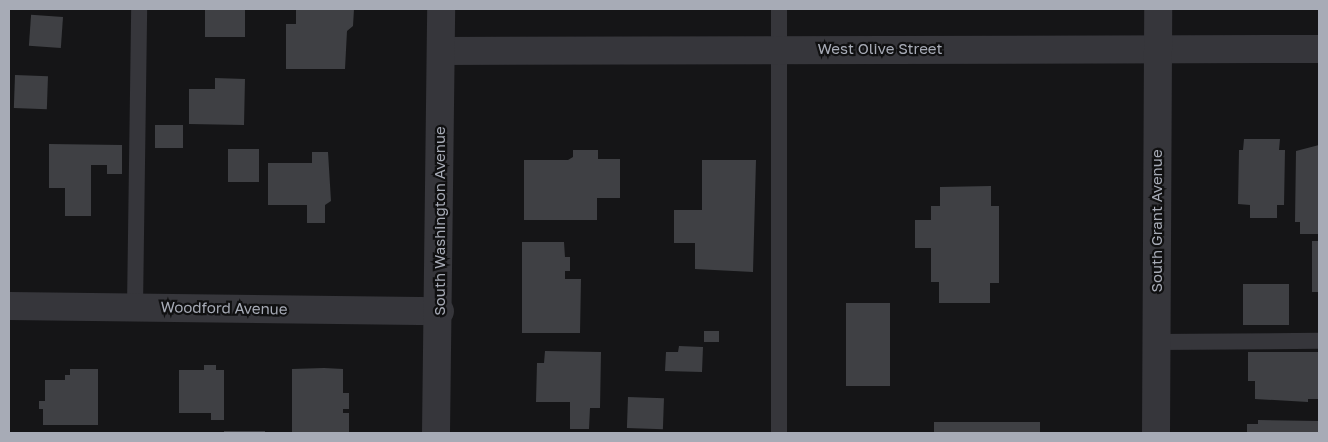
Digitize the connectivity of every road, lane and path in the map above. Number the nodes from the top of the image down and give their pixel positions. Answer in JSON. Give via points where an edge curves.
{"nodes":[{"id":1,"x":139,"y":9,"type":"edge"},
{"id":2,"x":441,"y":9,"type":"edge"},
{"id":3,"x":779,"y":9,"type":"edge"},
{"id":4,"x":1158,"y":9,"type":"edge"},
{"id":5,"x":779,"y":49,"type":"junction"},
{"id":6,"x":1319,"y":49,"type":"edge"},
{"id":7,"x":1158,"y":50,"type":"junction"},
{"id":8,"x":441,"y":51,"type":"junction"},
{"id":9,"x":9,"y":306,"type":"edge"},
{"id":10,"x":135,"y":307,"type":"junction"},
{"id":11,"x":440,"y":311,"type":"junction"},
{"id":12,"x":1319,"y":341,"type":"edge"},
{"id":13,"x":1156,"y":342,"type":"junction"},
{"id":14,"x":436,"y":433,"type":"edge"},
{"id":15,"x":779,"y":433,"type":"edge"},
{"id":16,"x":1156,"y":433,"type":"edge"}],
"edges":[{"from":1,"to":10,"type":"lane"},
{"from":2,"to":8,"type":"street","name":"South Washington Avenue"},
{"from":3,"to":5,"type":"lane"},
{"from":4,"to":7,"type":"street","name":"South Grant Avenue"},
{"from":5,"to":7,"type":"street","name":"West Olive Street"},
{"from":5,"to":8,"type":"street","name":"West Olive Street"},
{"from":5,"to":15,"type":"lane"},
{"from":6,"to":7,"type":"street","name":"West Olive Street"},
{"from":7,"to":13,"type":"street","name":"South Grant Avenue"},
{"from":8,"to":11,"type":"street","name":"South Washington Avenue"},
{"from":9,"to":10,"type":"street","name":"Woodford Avenue"},
{"from":10,"to":11,"type":"street","name":"Woodford Avenue"},
{"from":11,"to":14,"type":"street","name":"South Washington Avenue"},
{"from":12,"to":13,"type":"lane"},
{"from":13,"to":16,"type":"street","name":"South Grant Avenue"}]}
